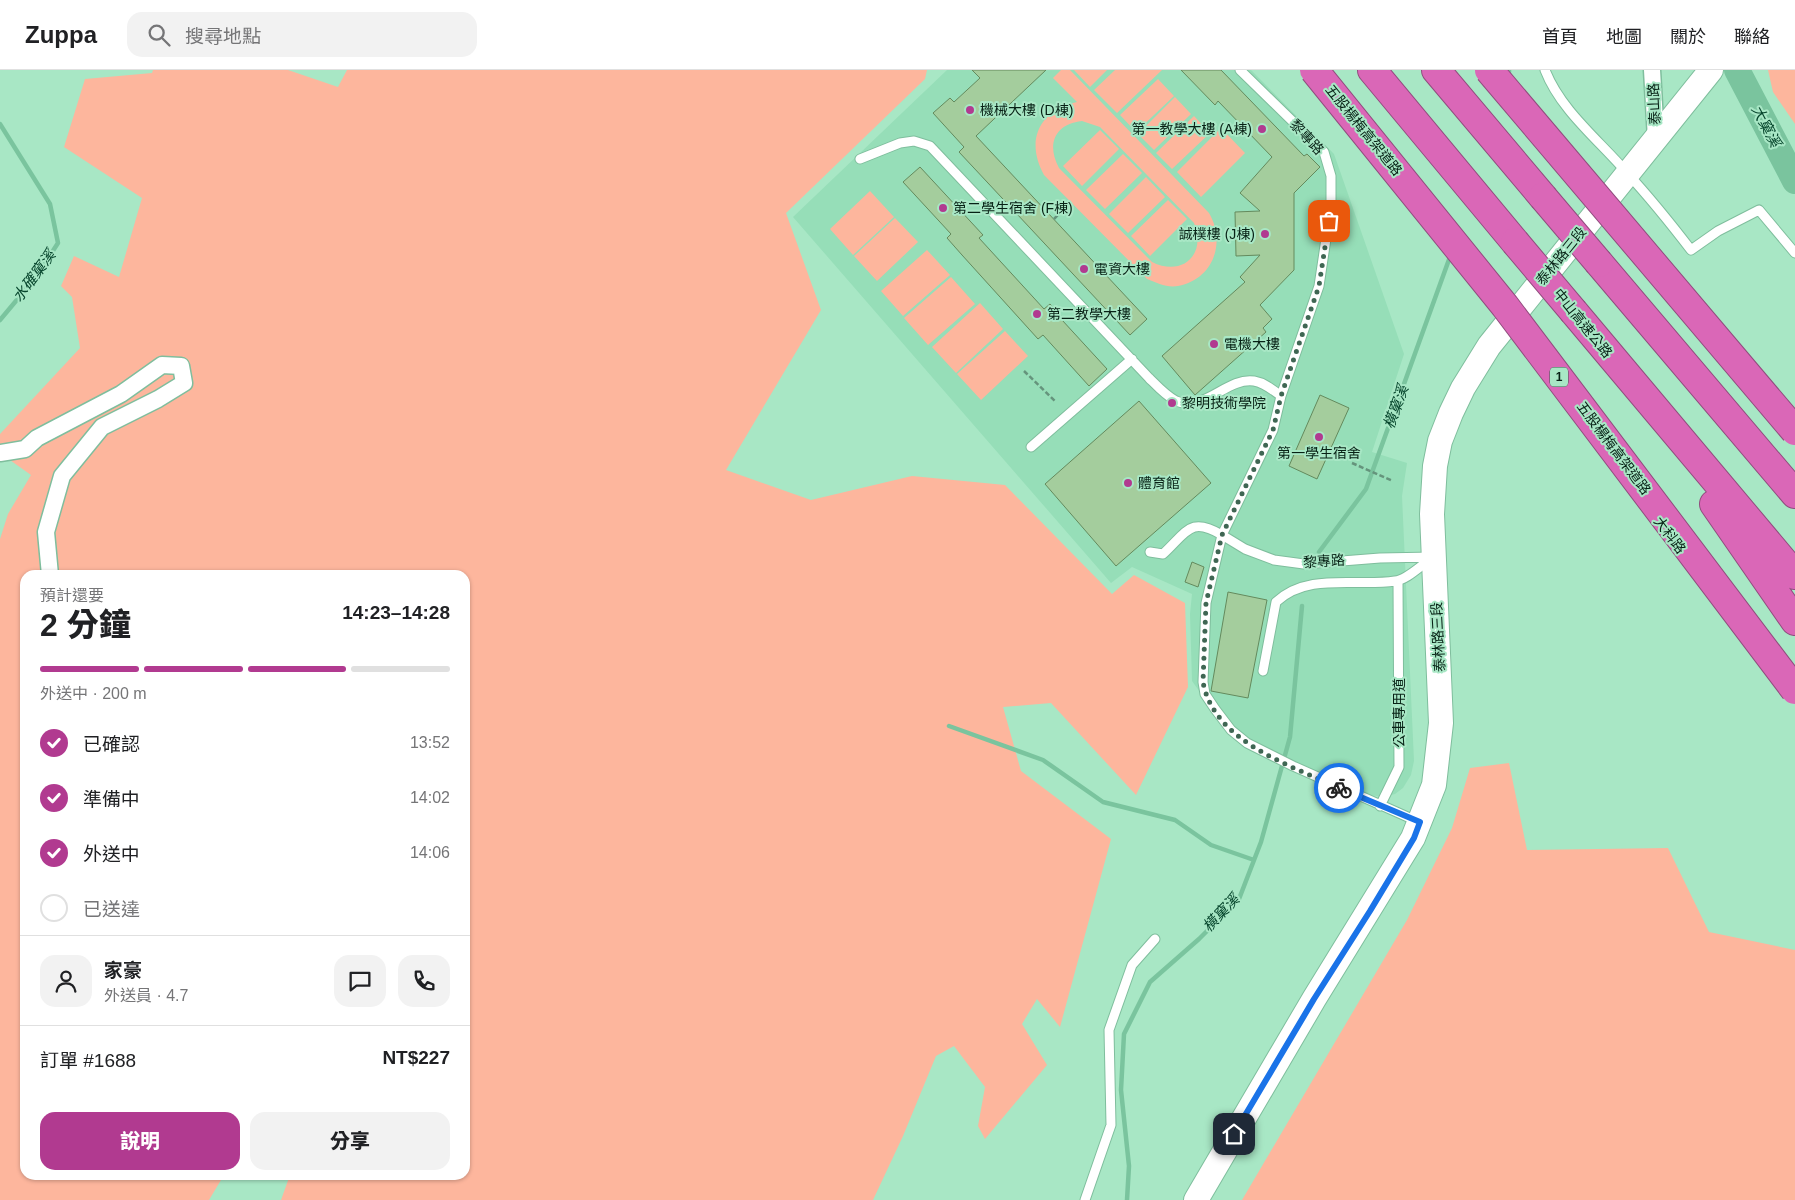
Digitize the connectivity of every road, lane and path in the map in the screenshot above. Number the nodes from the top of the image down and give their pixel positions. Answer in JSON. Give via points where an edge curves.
{"nodes":[{"id":1,"x":1240,"y":70,"type":"edge"},
{"id":2,"x":1310,"y":70,"type":"edge"},
{"id":3,"x":1314,"y":70,"type":"edge"},
{"id":4,"x":1372,"y":70,"type":"edge"},
{"id":5,"x":1489,"y":70,"type":"edge"},
{"id":6,"x":1545,"y":70,"type":"edge"},
{"id":7,"x":1652,"y":70,"type":"edge"},
{"id":8,"x":1711,"y":70,"type":"edge"},
{"id":9,"x":1454,"y":71,"type":"edge"},
{"id":10,"x":1656,"y":138,"type":"junction"},
{"id":11,"x":860,"y":159,"type":"dead end"},
{"id":12,"x":1628,"y":173,"type":"junction"},
{"id":13,"x":1067,"y":206,"type":"dead end"},
{"id":14,"x":1054,"y":219,"type":"dead end"},
{"id":15,"x":1795,"y":253,"type":"edge"},
{"id":16,"x":1605,"y":258,"type":"junction"},
{"id":17,"x":1510,"y":319,"type":"junction"},
{"id":18,"x":1132,"y":359,"type":"junction"},
{"id":19,"x":1024,"y":371,"type":"dead end"},
{"id":20,"x":1630,"y":381,"type":"junction"},
{"id":21,"x":1281,"y":396,"type":"junction"},
{"id":22,"x":1056,"y":402,"type":"dead end"},
{"id":23,"x":1795,"y":431,"type":"edge"},
{"id":24,"x":1031,"y":447,"type":"dead end"},
{"id":25,"x":0,"y":453,"type":"edge"},
{"id":26,"x":1352,"y":463,"type":"dead end"},
{"id":27,"x":1795,"y":466,"type":"edge"},
{"id":28,"x":1393,"y":481,"type":"dead end"},
{"id":29,"x":1795,"y":494,"type":"edge"},
{"id":30,"x":1222,"y":535,"type":"junction"},
{"id":31,"x":1150,"y":552,"type":"dead end"},
{"id":32,"x":1434,"y":558,"type":"junction"},
{"id":33,"x":50,"y":570,"type":"edge"},
{"id":34,"x":1795,"y":576,"type":"edge"},
{"id":35,"x":1398,"y":581,"type":"junction"},
{"id":36,"x":1795,"y":621,"type":"edge"},
{"id":37,"x":1263,"y":671,"type":"dead end"},
{"id":38,"x":1795,"y":690,"type":"edge"},
{"id":39,"x":1795,"y":703,"type":"edge"},
{"id":40,"x":1380,"y":806,"type":"junction"},
{"id":41,"x":1420,"y":822,"type":"junction"},
{"id":42,"x":1155,"y":938,"type":"dead end"},
{"id":43,"x":1086,"y":1200,"type":"edge"},
{"id":44,"x":1196,"y":1200,"type":"edge"}],
"edges":[{"from":1,"to":21,"type":"lane","name":"黎專路","via":[[1324,152],[1331,176],[1331,205],[1319,286]]},
{"from":2,"to":17,"type":"lane"},
{"from":3,"to":38,"type":"highway","name":"五股楊梅高架道路","number":"1","bridge":true,"via":[[1505,306]]},
{"from":4,"to":20,"type":"highway","name":"中山高速公路","bridge":true},
{"from":5,"to":23,"type":"highway","bridge":true},
{"from":6,"to":12,"type":"lane","via":[[1572,113]]},
{"from":7,"to":10,"type":"street","name":"泰山路"},
{"from":8,"to":10,"type":"main road","name":"泰林路三段"},
{"from":9,"to":16,"type":"highway","bridge":true},
{"from":10,"to":12,"type":"main road","name":"泰林路三段"},
{"from":11,"to":18,"type":"lane","via":[[900,143],[914,141],[930,146]]},
{"from":12,"to":15,"type":"lane","via":[[1691,250],[1758,210]]},
{"from":12,"to":17,"type":"main road","name":"泰林路三段"},
{"from":13,"to":14,"type":"path"},
{"from":16,"to":27,"type":"highway"},
{"from":16,"to":29,"type":"highway"},
{"from":17,"to":32,"type":"main road","name":"泰林路三段","via":[[1476,365],[1440,442],[1432,488]]},
{"from":17,"to":39,"type":"main road","name":"大科路"},
{"from":18,"to":21,"type":"lane","via":[[1164,392],[1176,401],[1188,404],[1239,382],[1253,381],[1265,385]]},
{"from":18,"to":24,"type":"lane"},
{"from":19,"to":22,"type":"path"},
{"from":20,"to":34,"type":"highway","name":"中山高速公路"},
{"from":20,"to":36,"type":"highway"},
{"from":21,"to":30,"type":"lane","name":"黎專路","via":[[1273,430]]},
{"from":25,"to":33,"type":"street","via":[[25,449],[37,438],[121,394],[162,365],[181,366],[184,383],[102,428],[62,476],[46,532]]},
{"from":26,"to":28,"type":"path"},
{"from":30,"to":31,"type":"lane","name":"黎專路","via":[[1199,524],[1163,554]]},
{"from":30,"to":32,"type":"lane","name":"黎專路","via":[[1244,549],[1274,560],[1304,564]]},
{"from":30,"to":40,"type":"lane","name":"黎專路","via":[[1206,603],[1205,694],[1231,730],[1265,753]]},
{"from":32,"to":35,"type":"lane"},
{"from":32,"to":41,"type":"main road","name":"泰林路三段","via":[[1441,723],[1434,785]]},
{"from":35,"to":37,"type":"lane","via":[[1299,587],[1283,596],[1276,602]]},
{"from":35,"to":40,"type":"lane","name":"公車專用道","via":[[1399,766]]},
{"from":40,"to":41,"type":"lane"},
{"from":41,"to":44,"type":"main road","name":"泰林路三段","via":[[1414,838],[1314,999]]},
{"from":42,"to":43,"type":"lane","via":[[1132,965],[1109,1030],[1111,1125]]}]}
